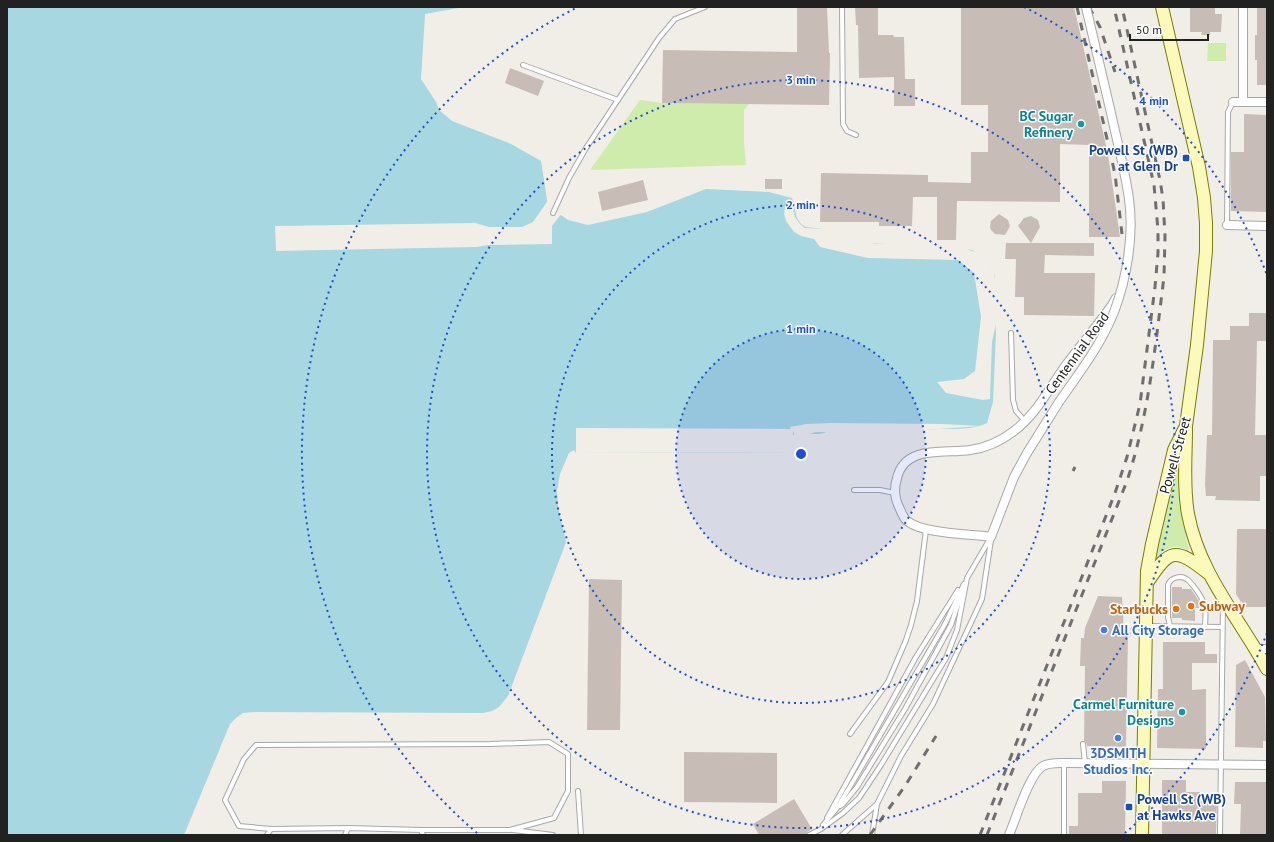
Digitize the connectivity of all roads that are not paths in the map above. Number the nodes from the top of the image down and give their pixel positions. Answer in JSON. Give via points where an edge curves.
{"nodes":[{"id":1,"x":705,"y":7,"type":"edge"},
{"id":2,"x":842,"y":7,"type":"edge"},
{"id":3,"x":1087,"y":7,"type":"edge"},
{"id":4,"x":1162,"y":7,"type":"edge"},
{"id":5,"x":1243,"y":7,"type":"edge"},
{"id":6,"x":523,"y":65,"type":"dead end"},
{"id":7,"x":618,"y":100,"type":"junction"},
{"id":8,"x":1233,"y":102,"type":"joint"},
{"id":9,"x":1243,"y":102,"type":"junction"},
{"id":10,"x":1267,"y":102,"type":"edge"},
{"id":11,"x":856,"y":135,"type":"dead end"},
{"id":12,"x":553,"y":213,"type":"dead end"},
{"id":13,"x":1227,"y":225,"type":"joint"},
{"id":14,"x":1267,"y":226,"type":"edge"},
{"id":15,"x":1011,"y":333,"type":"dead end"},
{"id":16,"x":1026,"y":422,"type":"junction"},
{"id":17,"x":1186,"y":426,"type":"junction"},
{"id":18,"x":854,"y":490,"type":"dead end"},
{"id":19,"x":895,"y":493,"type":"junction"},
{"id":20,"x":926,"y":530,"type":"junction"},
{"id":21,"x":991,"y":537,"type":"junction"},
{"id":22,"x":1209,"y":574,"type":"junction"},
{"id":23,"x":967,"y":578,"type":"junction"},
{"id":24,"x":1146,"y":585,"type":"junction"},
{"id":25,"x":1223,"y":597,"type":"junction"},
{"id":26,"x":1145,"y":626,"type":"junction"},
{"id":27,"x":1170,"y":626,"type":"junction"},
{"id":28,"x":1205,"y":627,"type":"junction"},
{"id":29,"x":1222,"y":627,"type":"junction"},
{"id":30,"x":1262,"y":649,"type":"edge"},
{"id":31,"x":1267,"y":669,"type":"edge"},
{"id":32,"x":850,"y":734,"type":"dead end"},
{"id":33,"x":1083,"y":744,"type":"dead end"},
{"id":34,"x":1064,"y":763,"type":"junction"},
{"id":35,"x":1085,"y":763,"type":"junction"},
{"id":36,"x":1143,"y":764,"type":"junction"},
{"id":37,"x":1220,"y":764,"type":"junction"},
{"id":38,"x":1267,"y":765,"type":"edge"},
{"id":39,"x":578,"y":791,"type":"dead end"},
{"id":40,"x":877,"y":804,"type":"junction"},
{"id":41,"x":837,"y":808,"type":"junction"},
{"id":42,"x":348,"y":828,"type":"junction"},
{"id":43,"x":271,"y":829,"type":"junction"},
{"id":44,"x":821,"y":829,"type":"junction"},
{"id":45,"x":421,"y":830,"type":"junction"},
{"id":46,"x":510,"y":830,"type":"junction"},
{"id":47,"x":267,"y":835,"type":"edge"},
{"id":48,"x":345,"y":835,"type":"edge"},
{"id":49,"x":423,"y":835,"type":"edge"},
{"id":50,"x":553,"y":835,"type":"edge"},
{"id":51,"x":581,"y":835,"type":"edge"},
{"id":52,"x":809,"y":835,"type":"edge"},
{"id":53,"x":842,"y":835,"type":"edge"},
{"id":54,"x":872,"y":835,"type":"edge"},
{"id":55,"x":1009,"y":835,"type":"edge"},
{"id":56,"x":1064,"y":835,"type":"edge"},
{"id":57,"x":1142,"y":835,"type":"edge"},
{"id":58,"x":1220,"y":835,"type":"edge"}],
"edges":[{"from":1,"to":7,"type":"lane","via":[[675,19],[659,38]]},
{"from":2,"to":11,"type":"lane","via":[[843,124],[846,131]]},
{"from":3,"to":16,"type":"street","name":"Centennial Road","via":[[1104,66],[1121,142],[1134,234],[1129,267],[1112,305]]},
{"from":3,"to":21,"type":"street","bridge":true,"via":[[1129,200],[1126,268],[1120,294],[1106,329],[1027,453],[1014,477]]},
{"from":4,"to":17,"type":"main road","name":"Powell Street","via":[[1191,130],[1204,198],[1206,223],[1206,251],[1197,345]]},
{"from":5,"to":9,"type":"street"},
{"from":6,"to":7,"type":"lane"},
{"from":7,"to":12,"type":"lane","via":[[586,148]]},
{"from":8,"to":9,"type":"street"},
{"from":8,"to":13,"type":"lane","via":[[1228,112]]},
{"from":9,"to":10,"type":"street"},
{"from":13,"to":14,"type":"street"},
{"from":15,"to":16,"type":"lane","via":[[1013,400],[1016,411]]},
{"from":16,"to":19,"type":"street","name":"Centennial Road","via":[[987,446],[970,450],[932,452],[913,458],[904,464],[898,473]]},
{"from":17,"to":22,"type":"main road","via":[[1188,514],[1197,548]]},
{"from":17,"to":24,"type":"main road","name":"Powell Street","via":[[1172,457],[1149,556]]},
{"from":18,"to":19,"type":"lane"},
{"from":19,"to":20,"type":"street","name":"Centennial Road","via":[[897,504],[907,520]]},
{"from":20,"to":21,"type":"street","name":"Centennial Road"},
{"from":20,"to":32,"type":"lane","via":[[917,601],[906,640],[888,682]]},
{"from":21,"to":23,"type":"lane"},
{"from":21,"to":40,"type":"lane","via":[[982,599],[933,704],[901,756]]},
{"from":22,"to":24,"type":"main road","via":[[1187,558],[1175,554],[1158,565]]},
{"from":22,"to":25,"type":"main road"},
{"from":23,"to":41,"type":"lane","via":[[945,624]]},
{"from":23,"to":41,"type":"lane","via":[[951,625],[905,708],[857,787]]},
{"from":23,"to":44,"type":"lane","via":[[916,657]]},
{"from":23,"to":44,"type":"lane","via":[[957,630],[946,658],[859,798]]},
{"from":24,"to":26,"type":"main road","name":"Powell Street"},
{"from":25,"to":29,"type":"lane"},
{"from":25,"to":30,"type":"main road"},
{"from":26,"to":27,"type":"lane"},
{"from":26,"to":36,"type":"main road","name":"Powell Street"},
{"from":27,"to":28,"type":"lane"},
{"from":27,"to":28,"type":"lane","via":[[1168,585],[1173,579],[1181,577],[1190,581],[1204,604]]},
{"from":28,"to":29,"type":"lane"},
{"from":29,"to":37,"type":"lane"},
{"from":30,"to":31,"type":"main road"},
{"from":33,"to":35,"type":"lane"},
{"from":34,"to":35,"type":"street"},
{"from":34,"to":55,"type":"street","via":[[1044,765],[1036,772]]},
{"from":34,"to":56,"type":"lane"},
{"from":35,"to":36,"type":"street"},
{"from":36,"to":37,"type":"street"},
{"from":36,"to":57,"type":"main road","name":"Powell Street"},
{"from":37,"to":38,"type":"street"},
{"from":37,"to":58,"type":"lane"},
{"from":39,"to":51,"type":"lane"},
{"from":40,"to":53,"type":"lane"},
{"from":40,"to":54,"type":"lane"},
{"from":41,"to":44,"type":"lane"},
{"from":42,"to":43,"type":"lane"},
{"from":42,"to":45,"type":"lane"},
{"from":42,"to":48,"type":"lane"},
{"from":43,"to":46,"type":"lane","via":[[240,826],[225,800],[244,759],[256,745],[549,742],[568,754],[568,791],[554,818]]},
{"from":43,"to":47,"type":"lane"},
{"from":44,"to":52,"type":"lane"},
{"from":45,"to":46,"type":"lane"},
{"from":45,"to":49,"type":"lane"},
{"from":46,"to":50,"type":"lane"}]}
